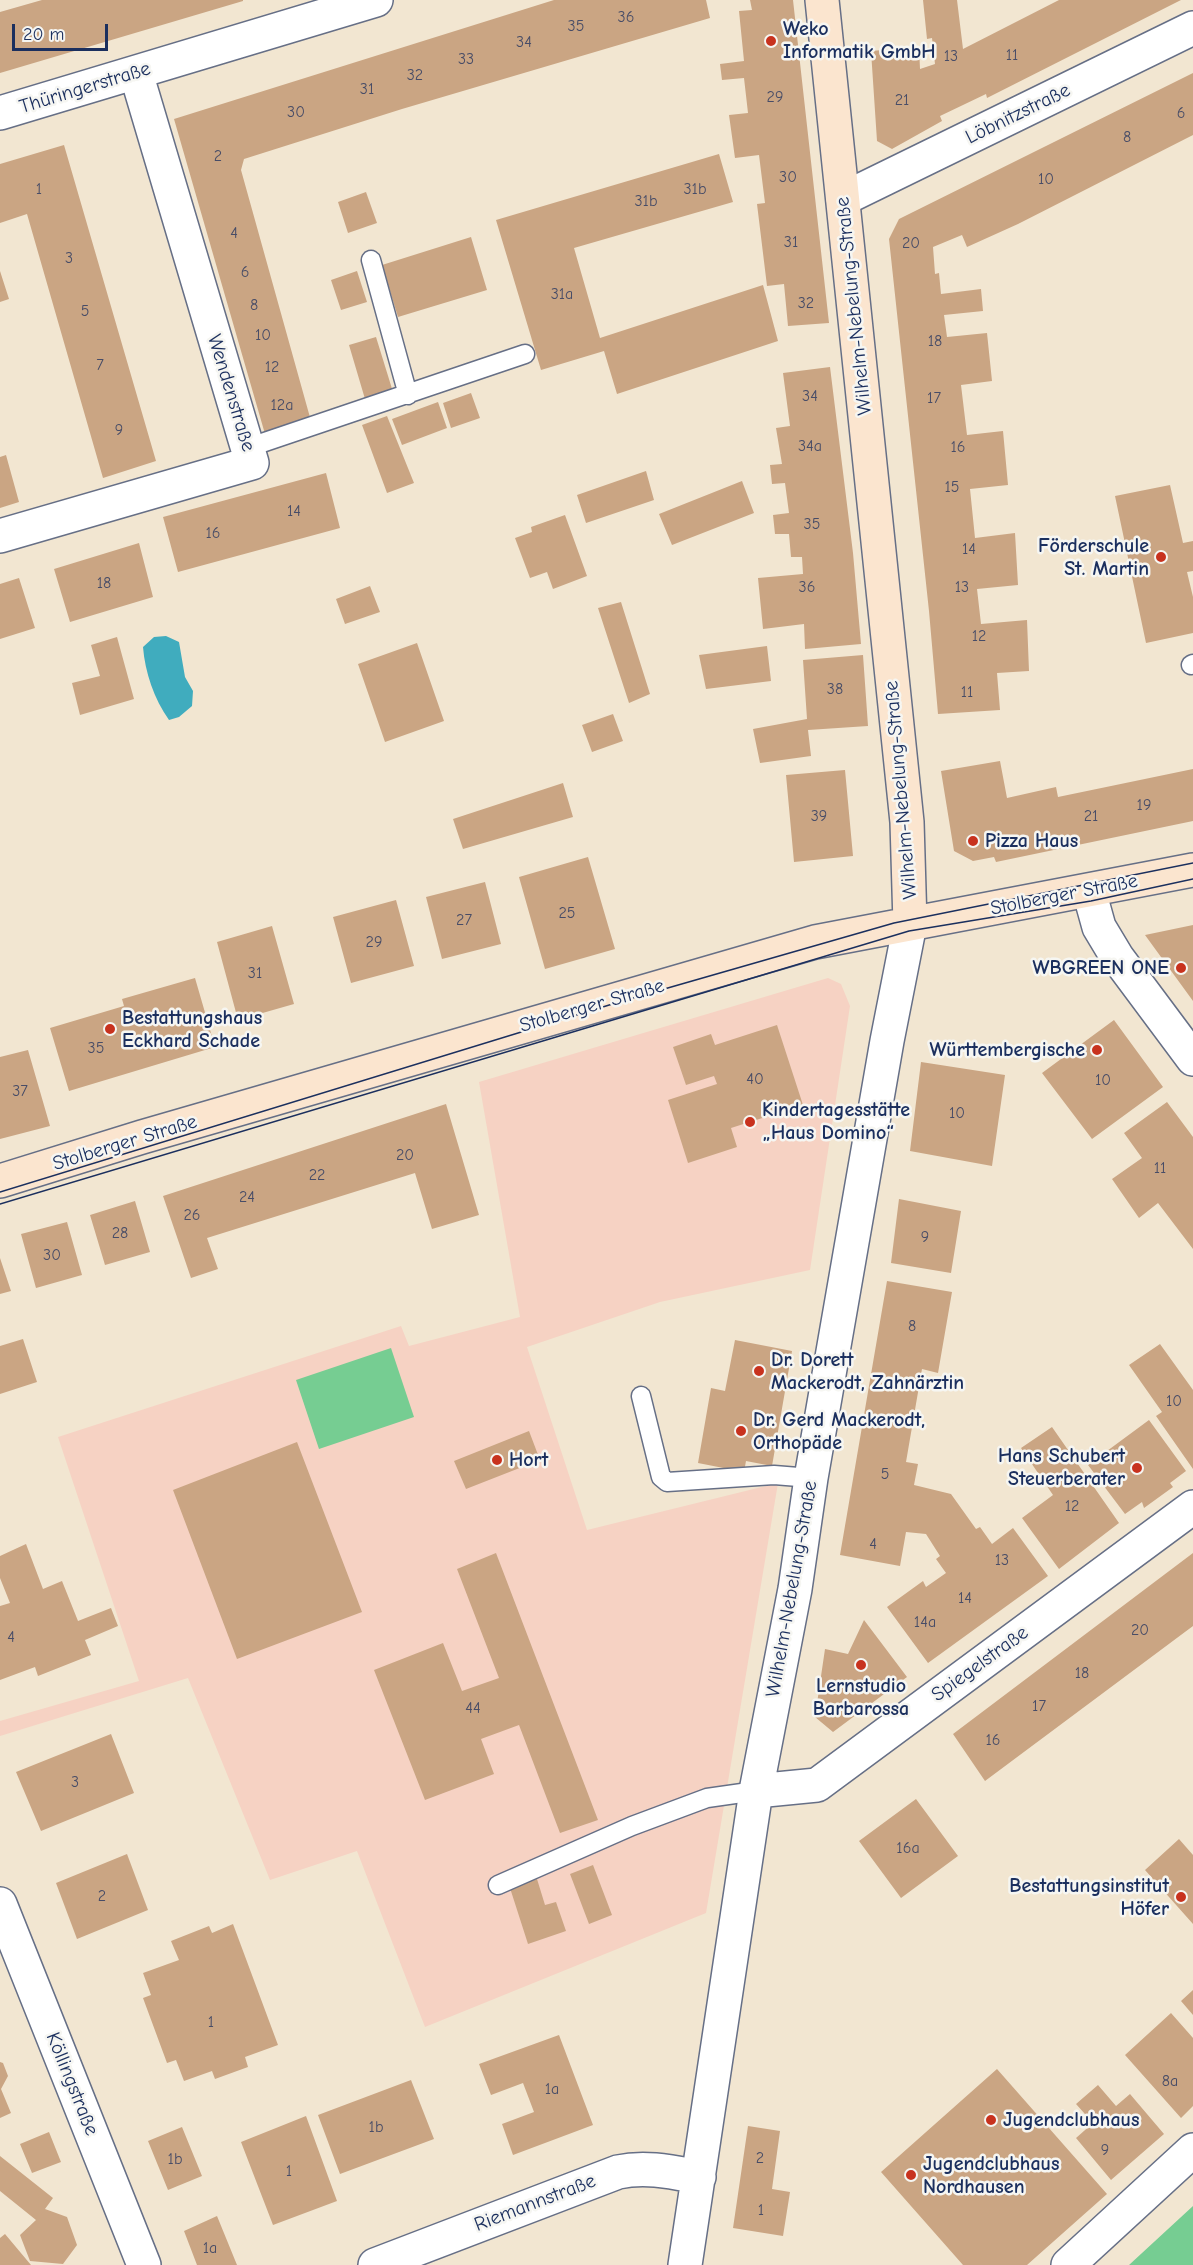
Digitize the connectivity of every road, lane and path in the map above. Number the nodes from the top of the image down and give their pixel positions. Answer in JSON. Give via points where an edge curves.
{"nodes":[{"id":1,"x":376,"y":0,"type":"edge"},
{"id":2,"x":822,"y":0,"type":"edge"},
{"id":3,"x":1193,"y":28,"type":"edge"},
{"id":4,"x":136,"y":73,"type":"junction"},
{"id":5,"x":0,"y":113,"type":"edge"},
{"id":6,"x":843,"y":200,"type":"junction"},
{"id":7,"x":371,"y":260,"type":"dead end"},
{"id":8,"x":525,"y":354,"type":"dead end"},
{"id":9,"x":408,"y":395,"type":"junction"},
{"id":10,"x":247,"y":448,"type":"junction"},
{"id":11,"x":0,"y":536,"type":"edge"},
{"id":12,"x":1193,"y":870,"type":"edge"},
{"id":13,"x":1089,"y":891,"type":"junction"},
{"id":14,"x":910,"y":924,"type":"junction"},
{"id":15,"x":1193,"y":1059,"type":"edge"},
{"id":16,"x":0,"y":1181,"type":"edge"},
{"id":17,"x":642,"y":1396,"type":"dead end"},
{"id":18,"x":812,"y":1479,"type":"junction"},
{"id":19,"x":1193,"y":1507,"type":"edge"},
{"id":20,"x":756,"y":1791,"type":"junction"},
{"id":21,"x":498,"y":1885,"type":"dead end"},
{"id":22,"x":0,"y":1904,"type":"edge"},
{"id":23,"x":1193,"y":2150,"type":"edge"},
{"id":24,"x":699,"y":2177,"type":"junction"},
{"id":25,"x":144,"y":2265,"type":"edge"},
{"id":26,"x":375,"y":2265,"type":"edge"},
{"id":27,"x":685,"y":2265,"type":"edge"},
{"id":28,"x":1068,"y":2265,"type":"edge"}],
"edges":[{"from":1,"to":4,"type":"street","name":"Thüringerstraße"},
{"from":2,"to":6,"type":"main road","name":"Wilhelm-Nebelung-Straße"},
{"from":3,"to":6,"type":"street","name":"Löbnitzstraße"},
{"from":4,"to":5,"type":"street","name":"Thüringerstraße"},
{"from":4,"to":10,"type":"street","name":"Wendenstraße"},
{"from":6,"to":14,"type":"main road","name":"Wilhelm-Nebelung-Straße","via":[[907,822]]},
{"from":7,"to":9,"type":"lane"},
{"from":8,"to":9,"type":"lane"},
{"from":9,"to":10,"type":"lane"},
{"from":10,"to":11,"type":"street","name":"Wendenstraße","via":[[252,463]]},
{"from":12,"to":13,"type":"main road","name":"Stolberger Straße"},
{"from":13,"to":14,"type":"main road","name":"Stolberger Straße"},
{"from":13,"to":15,"type":"street","via":[[1099,927],[1117,957]]},
{"from":14,"to":16,"type":"main road","name":"Stolberger Straße","via":[[815,942],[630,994]]},
{"from":14,"to":18,"type":"street","name":"Wilhelm-Nebelung-Straße"},
{"from":17,"to":18,"type":"lane","via":[[661,1477],[667,1482],[774,1475]]},
{"from":18,"to":20,"type":"street","name":"Wilhelm-Nebelung-Straße"},
{"from":19,"to":20,"type":"street","name":"Spiegelstraße","via":[[817,1785]]},
{"from":20,"to":21,"type":"lane","via":[[707,1798]]},
{"from":20,"to":24,"type":"street","name":"Wilhelm-Nebelung-Straße"},
{"from":22,"to":25,"type":"street","name":"Köllingstraße"},
{"from":23,"to":28,"type":"street"},
{"from":24,"to":26,"type":"street","name":"Riemannstraße","via":[[652,2169],[618,2172]]},
{"from":24,"to":27,"type":"street","name":"Wilhelm-Nebelung-Straße"}]}
